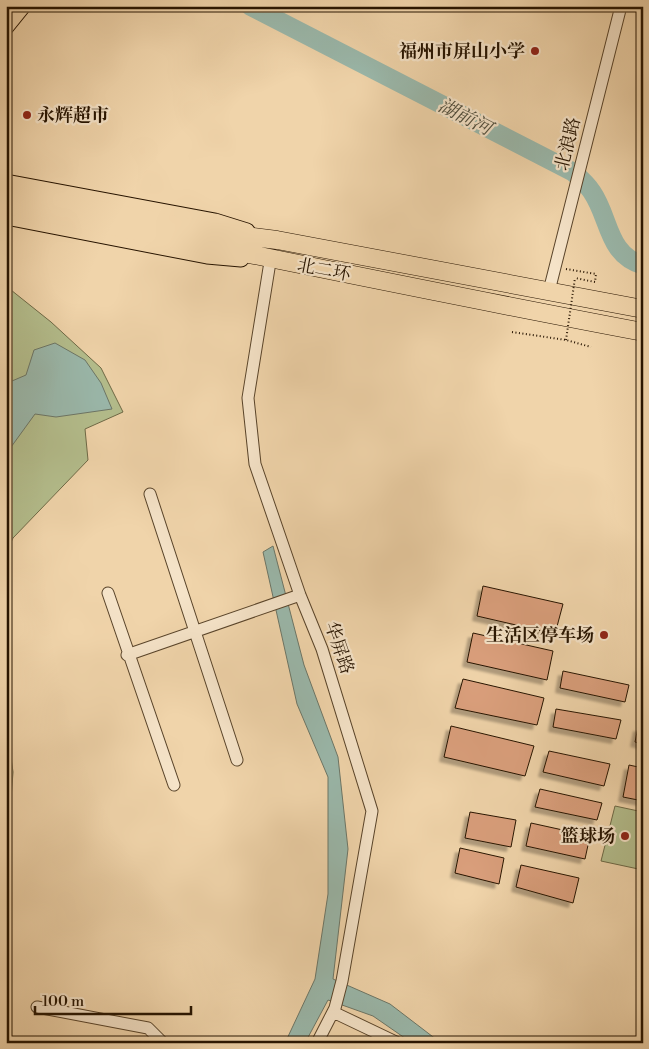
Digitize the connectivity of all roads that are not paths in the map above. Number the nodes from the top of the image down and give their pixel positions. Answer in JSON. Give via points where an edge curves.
{"nodes":[{"id":1,"x":23,"y":6,"type":"edge"},
{"id":2,"x":621,"y":6,"type":"edge"},
{"id":3,"x":6,"y":26,"type":"edge"},
{"id":4,"x":6,"y":177,"type":"edge"},
{"id":5,"x":6,"y":182,"type":"edge"},
{"id":6,"x":6,"y":192,"type":"edge"},
{"id":7,"x":62,"y":193,"type":"junction"},
{"id":8,"x":6,"y":205,"type":"edge"},
{"id":9,"x":6,"y":217,"type":"edge"},
{"id":10,"x":211,"y":239,"type":"junction"},
{"id":11,"x":277,"y":240,"type":"junction"},
{"id":12,"x":270,"y":262,"type":"junction"},
{"id":13,"x":293,"y":264,"type":"junction"},
{"id":14,"x":549,"y":291,"type":"junction"},
{"id":15,"x":643,"y":309,"type":"edge"},
{"id":16,"x":643,"y":332,"type":"edge"},
{"id":17,"x":150,"y":494,"type":"dead end"},
{"id":18,"x":108,"y":593,"type":"dead end"},
{"id":19,"x":300,"y":595,"type":"junction"},
{"id":20,"x":195,"y":632,"type":"junction"},
{"id":21,"x":127,"y":655,"type":"junction"},
{"id":22,"x":237,"y":760,"type":"dead end"},
{"id":23,"x":174,"y":785,"type":"dead end"},
{"id":24,"x":37,"y":1007,"type":"dead end"},
{"id":25,"x":334,"y":1010,"type":"junction"},
{"id":26,"x":163,"y":1043,"type":"edge"},
{"id":27,"x":317,"y":1043,"type":"edge"},
{"id":28,"x":398,"y":1043,"type":"edge"}],
"edges":[{"from":1,"to":3,"type":"main road"},
{"from":2,"to":14,"type":"street","name":"北浪路"},
{"from":4,"to":7,"type":"main road"},
{"from":5,"to":7,"type":"main road"},
{"from":6,"to":10,"type":"highway","name":"北二环"},
{"from":7,"to":11,"type":"main road","via":[[215,221]]},
{"from":8,"to":10,"type":"highway","name":"北二环"},
{"from":9,"to":12,"type":"main road","via":[[207,256]]},
{"from":10,"to":11,"type":"highway","name":"北二环"},
{"from":10,"to":13,"type":"highway","name":"北二环"},
{"from":11,"to":14,"type":"highway","name":"北二环"},
{"from":12,"to":13,"type":"main road"},
{"from":12,"to":19,"type":"street","name":"华屏路","via":[[248,398],[255,464]]},
{"from":13,"to":16,"type":"highway","name":"北二环"},
{"from":14,"to":15,"type":"highway","name":"北二环"},
{"from":17,"to":20,"type":"street"},
{"from":18,"to":21,"type":"street"},
{"from":19,"to":20,"type":"street"},
{"from":19,"to":25,"type":"street","name":"华屏路","via":[[322,649],[372,811]]},
{"from":20,"to":21,"type":"street"},
{"from":20,"to":22,"type":"street"},
{"from":21,"to":23,"type":"street"},
{"from":24,"to":26,"type":"street","via":[[148,1028]]},
{"from":25,"to":27,"type":"street","name":"华屏路"},
{"from":25,"to":28,"type":"street"}]}
